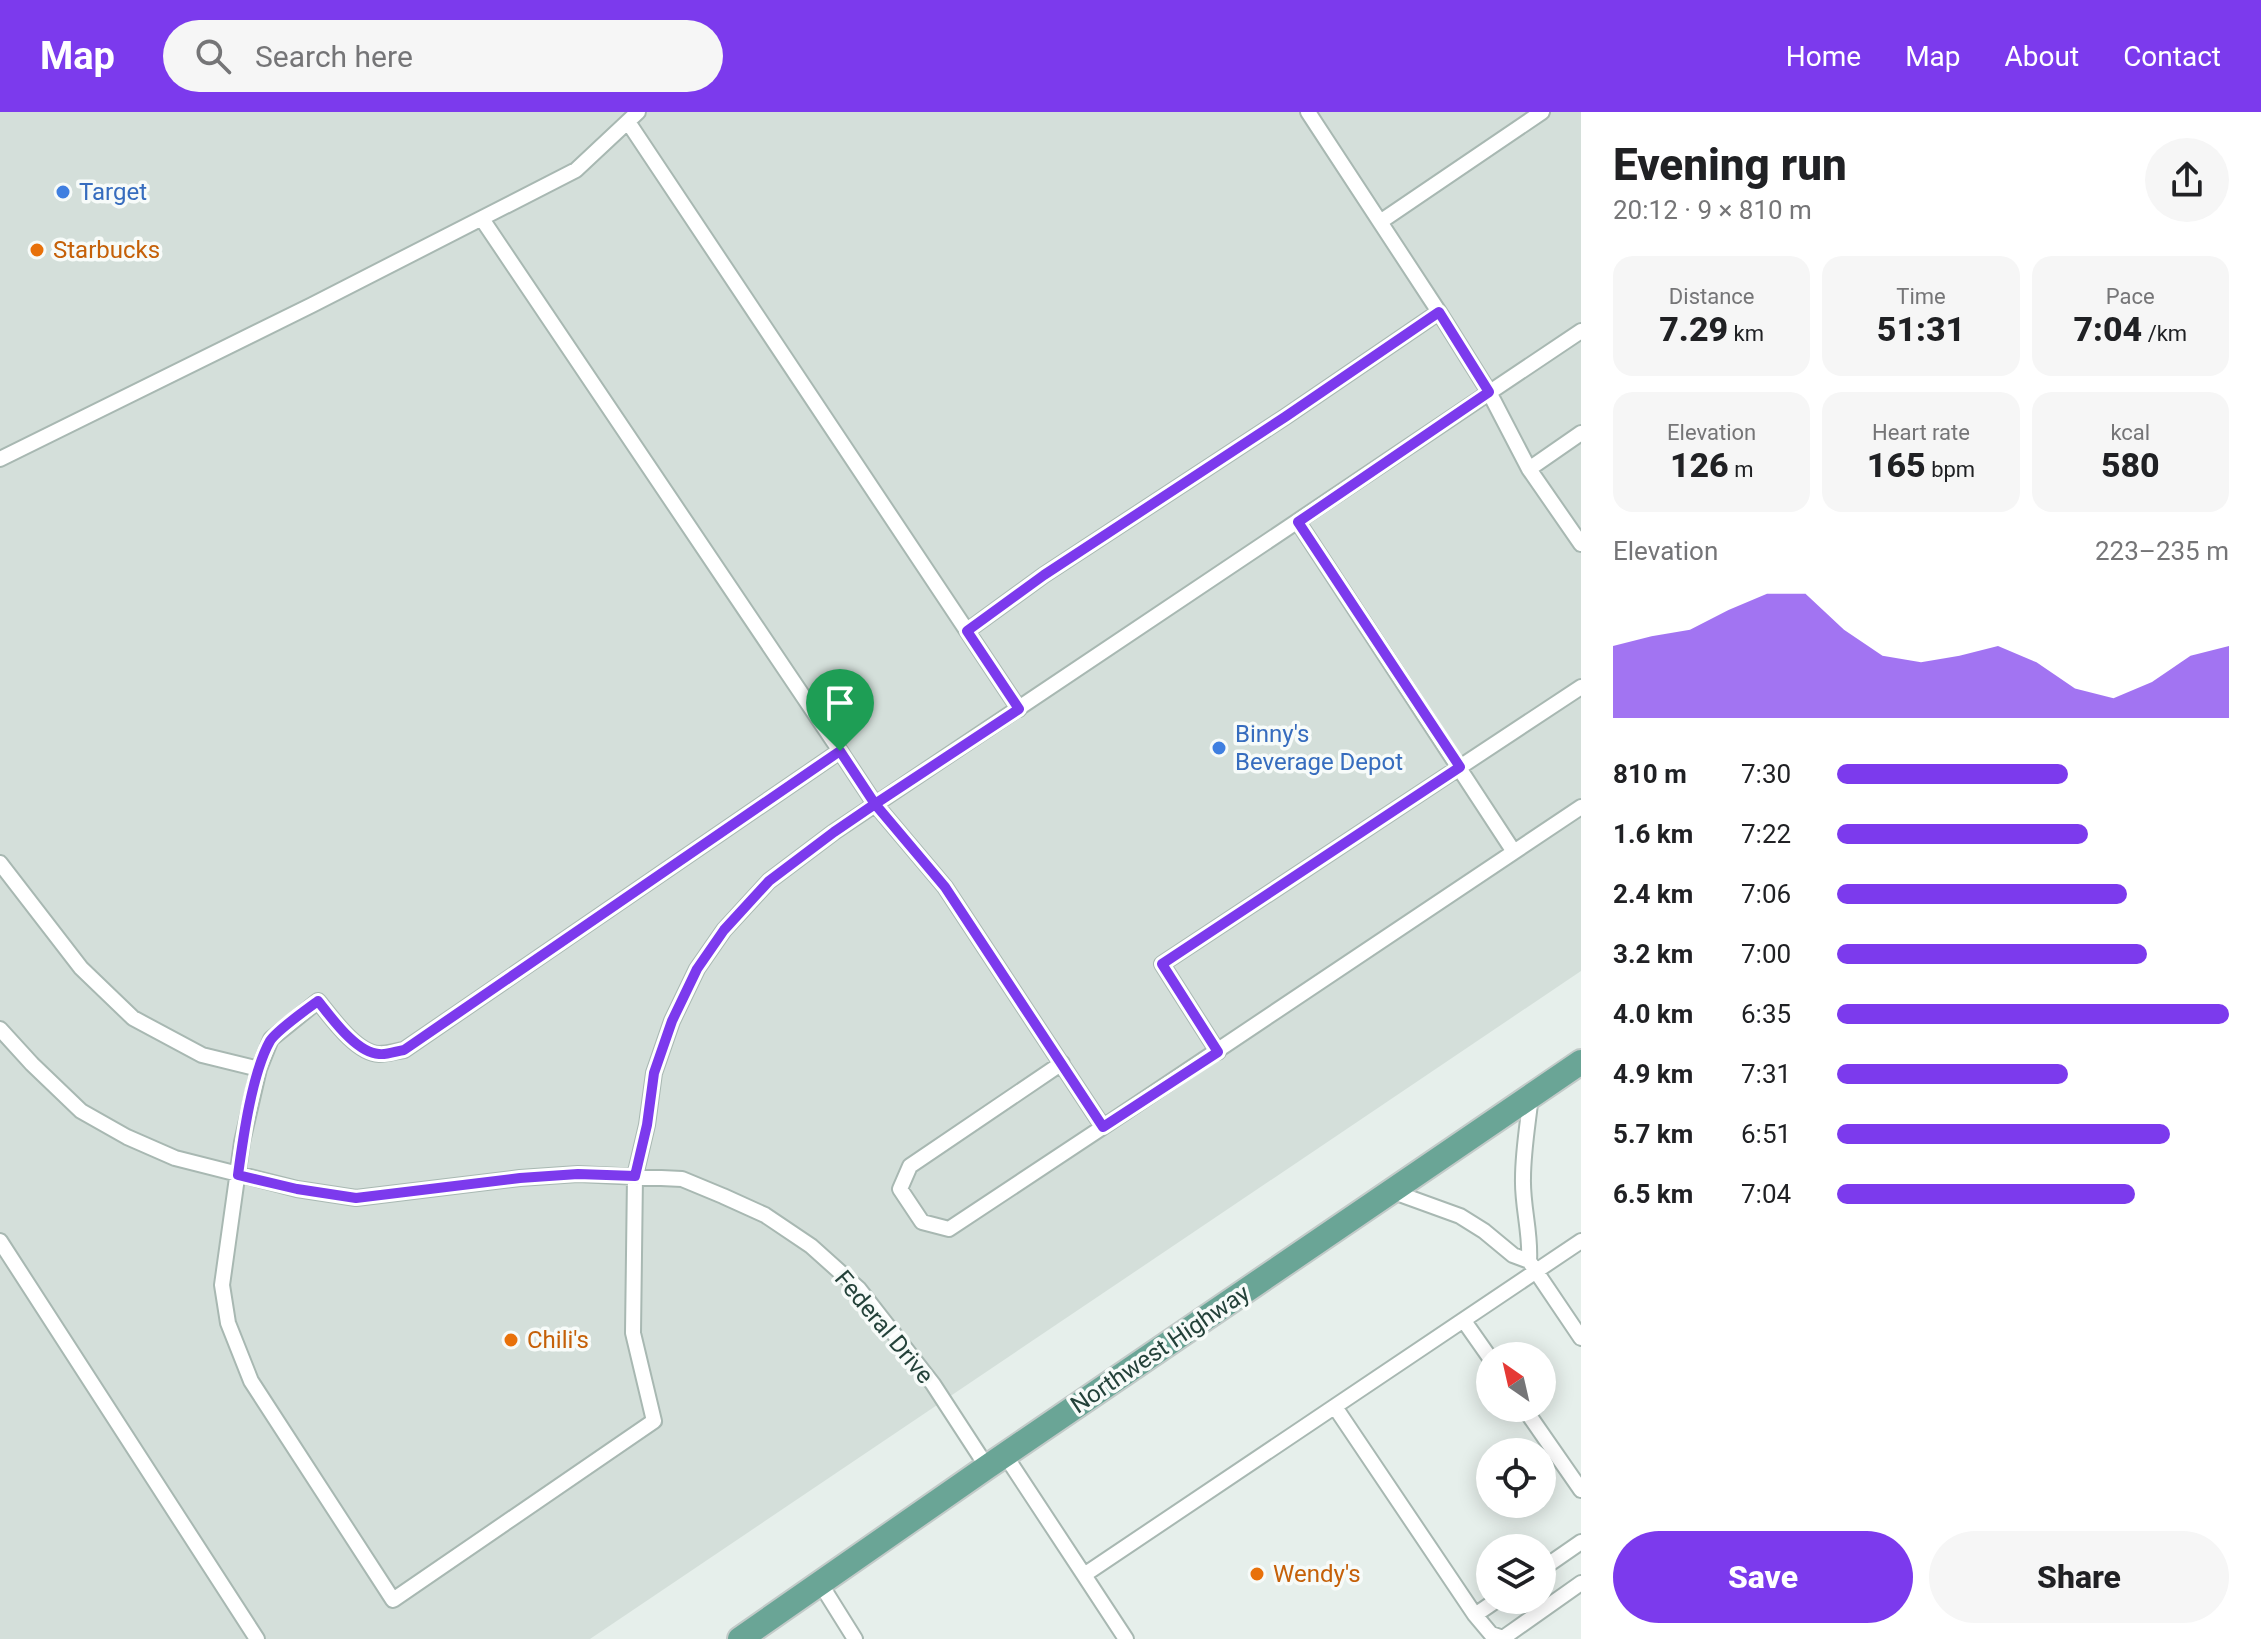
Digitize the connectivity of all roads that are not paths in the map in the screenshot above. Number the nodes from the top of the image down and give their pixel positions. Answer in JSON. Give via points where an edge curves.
{"nodes":[{"id":1,"x":1308,"y":112,"type":"edge"},
{"id":2,"x":1542,"y":112,"type":"edge"},
{"id":3,"x":633,"y":117,"type":"edge"},
{"id":4,"x":482,"y":219,"type":"junction"},
{"id":5,"x":1380,"y":222,"type":"junction"},
{"id":6,"x":1439,"y":312,"type":"junction"},
{"id":7,"x":1581,"y":331,"type":"edge"},
{"id":8,"x":1489,"y":392,"type":"junction"},
{"id":9,"x":1581,"y":433,"type":"edge"},
{"id":10,"x":0,"y":459,"type":"edge"},
{"id":11,"x":1529,"y":469,"type":"junction"},
{"id":12,"x":1298,"y":522,"type":"junction"},
{"id":13,"x":1581,"y":544,"type":"edge"},
{"id":14,"x":967,"y":631,"type":"junction"},
{"id":15,"x":1581,"y":687,"type":"edge"},
{"id":16,"x":1019,"y":709,"type":"junction"},
{"id":17,"x":840,"y":751,"type":"junction"},
{"id":18,"x":1460,"y":767,"type":"junction"},
{"id":19,"x":875,"y":804,"type":"junction"},
{"id":20,"x":1581,"y":807,"type":"edge"},
{"id":21,"x":1514,"y":852,"type":"junction"},
{"id":22,"x":0,"y":863,"type":"edge"},
{"id":23,"x":0,"y":1029,"type":"edge"},
{"id":24,"x":1218,"y":1052,"type":"junction"},
{"id":25,"x":1581,"y":1062,"type":"edge"},
{"id":26,"x":1062,"y":1063,"type":"junction"},
{"id":27,"x":259,"y":1069,"type":"junction"},
{"id":28,"x":1531,"y":1095,"type":"junction"},
{"id":29,"x":1103,"y":1127,"type":"junction"},
{"id":30,"x":238,"y":1175,"type":"junction"},
{"id":31,"x":635,"y":1176,"type":"junction"},
{"id":32,"x":1391,"y":1191,"type":"junction"},
{"id":33,"x":0,"y":1241,"type":"edge"},
{"id":34,"x":1581,"y":1241,"type":"edge"},
{"id":35,"x":1533,"y":1266,"type":"junction"},
{"id":36,"x":1464,"y":1321,"type":"junction"},
{"id":37,"x":1581,"y":1338,"type":"edge"},
{"id":38,"x":1479,"y":1342,"type":"edge"},
{"id":39,"x":1335,"y":1407,"type":"junction"},
{"id":40,"x":1534,"y":1422,"type":"edge"},
{"id":41,"x":996,"y":1461,"type":"junction"},
{"id":42,"x":1581,"y":1490,"type":"edge"},
{"id":43,"x":1581,"y":1542,"type":"edge"},
{"id":44,"x":1556,"y":1559,"type":"edge"},
{"id":45,"x":1084,"y":1575,"type":"junction"},
{"id":46,"x":820,"y":1583,"type":"junction"},
{"id":47,"x":1581,"y":1583,"type":"edge"},
{"id":48,"x":1475,"y":1615,"type":"joint"},
{"id":49,"x":744,"y":1637,"type":"edge"},
{"id":50,"x":257,"y":1639,"type":"edge"},
{"id":51,"x":855,"y":1639,"type":"edge"},
{"id":52,"x":1126,"y":1639,"type":"edge"}],
"edges":[{"from":1,"to":5,"type":"lane"},
{"from":2,"to":5,"type":"lane"},
{"from":3,"to":4,"type":"lane","via":[[576,170]]},
{"from":3,"to":14,"type":"lane"},
{"from":4,"to":10,"type":"lane"},
{"from":4,"to":17,"type":"lane"},
{"from":5,"to":6,"type":"lane"},
{"from":6,"to":8,"type":"lane"},
{"from":6,"to":14,"type":"lane"},
{"from":7,"to":8,"type":"lane"},
{"from":8,"to":11,"type":"lane"},
{"from":8,"to":12,"type":"lane"},
{"from":9,"to":11,"type":"lane"},
{"from":11,"to":13,"type":"lane"},
{"from":12,"to":16,"type":"lane"},
{"from":12,"to":18,"type":"lane"},
{"from":14,"to":16,"type":"lane"},
{"from":15,"to":18,"type":"lane"},
{"from":16,"to":19,"type":"lane"},
{"from":17,"to":19,"type":"lane"},
{"from":17,"to":27,"type":"lane","via":[[404,1050],[378,1054],[362,1047],[318,1001],[271,1039]]},
{"from":18,"to":21,"type":"lane"},
{"from":18,"to":24,"type":"lane","via":[[1162,964]]},
{"from":19,"to":26,"type":"lane","via":[[945,887]]},
{"from":19,"to":31,"type":"lane","via":[[769,881],[697,969],[654,1073]]},
{"from":20,"to":21,"type":"lane"},
{"from":21,"to":24,"type":"lane"},
{"from":22,"to":27,"type":"lane","via":[[81,968],[133,1018],[202,1055]]},
{"from":23,"to":30,"type":"lane","name":"Federal Drive","via":[[81,1111],[175,1158]]},
{"from":24,"to":29,"type":"lane"},
{"from":25,"to":28,"type":"main road","name":"Northwest Highway"},
{"from":26,"to":29,"type":"lane"},
{"from":26,"to":29,"type":"lane","via":[[910,1166],[900,1189],[922,1222],[949,1229]]},
{"from":27,"to":30,"type":"lane"},
{"from":28,"to":32,"type":"main road","name":"Northwest Highway"},
{"from":28,"to":35,"type":"lane","via":[[1523,1177]]},
{"from":30,"to":31,"type":"lane","name":"Federal Drive","via":[[356,1198],[520,1178]]},
{"from":30,"to":31,"type":"lane","via":[[222,1285],[228,1323],[251,1381],[393,1600],[654,1421],[633,1333]]},
{"from":31,"to":41,"type":"lane","name":"Federal Drive","via":[[682,1179],[765,1215],[811,1246],[859,1289]]},
{"from":32,"to":35,"type":"lane","via":[[1460,1216]]},
{"from":32,"to":41,"type":"main road","name":"Northwest Highway"},
{"from":33,"to":50,"type":"lane"},
{"from":34,"to":35,"type":"lane"},
{"from":35,"to":36,"type":"lane"},
{"from":35,"to":37,"type":"lane"},
{"from":36,"to":38,"type":"lane"},
{"from":36,"to":39,"type":"lane"},
{"from":39,"to":45,"type":"lane"},
{"from":39,"to":48,"type":"lane"},
{"from":40,"to":42,"type":"lane"},
{"from":41,"to":45,"type":"lane","name":"Federal Drive"},
{"from":41,"to":46,"type":"main road","name":"Northwest Highway"},
{"from":43,"to":44,"type":"lane"},
{"from":45,"to":52,"type":"lane","name":"Federal Drive"},
{"from":46,"to":49,"type":"main road","name":"Northwest Highway"},
{"from":46,"to":51,"type":"lane"},
{"from":47,"to":48,"type":"lane","via":[[1503,1638],[1491,1634]]}]}
